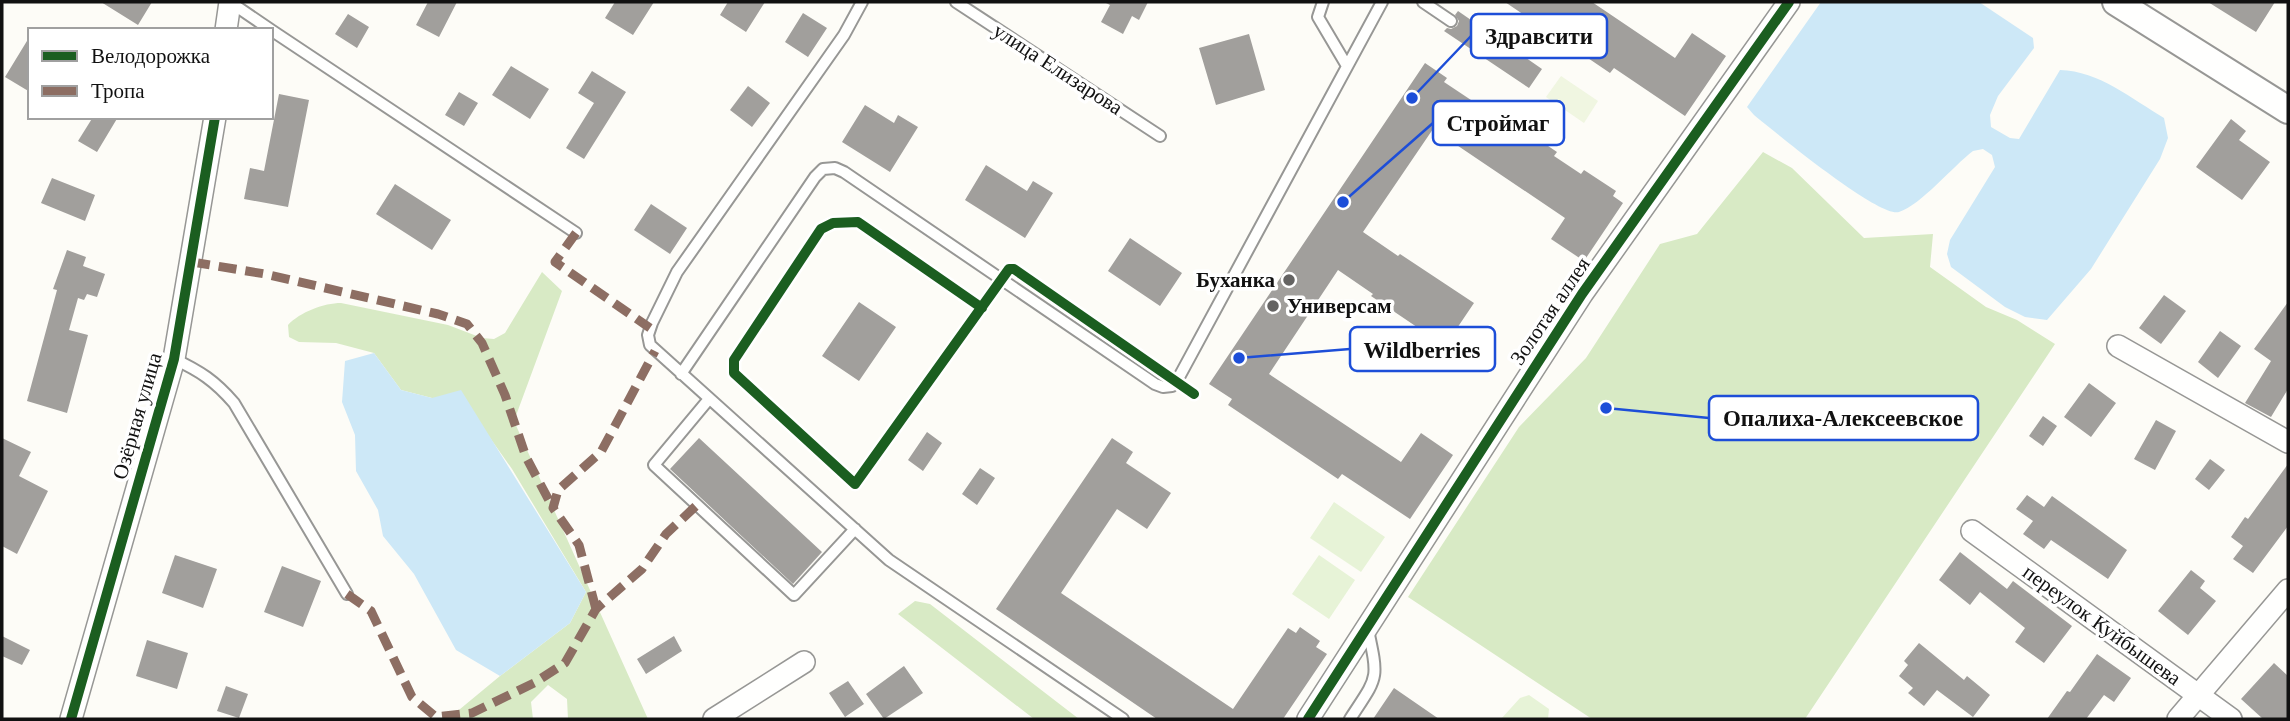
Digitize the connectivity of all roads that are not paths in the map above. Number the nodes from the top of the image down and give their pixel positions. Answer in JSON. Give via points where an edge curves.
{"nodes":[{"id":1,"x":230,"y":2,"type":"edge"},
{"id":2,"x":862,"y":2,"type":"edge"},
{"id":3,"x":956,"y":2,"type":"edge"},
{"id":4,"x":1323,"y":2,"type":"edge"},
{"id":5,"x":1382,"y":2,"type":"edge"},
{"id":6,"x":1423,"y":2,"type":"edge"},
{"id":7,"x":1790,"y":2,"type":"edge"},
{"id":8,"x":2118,"y":2,"type":"edge"},
{"id":9,"x":1451,"y":21,"type":"dead end"},
{"id":10,"x":226,"y":28,"type":"edge"},
{"id":11,"x":268,"y":28,"type":"edge"},
{"id":12,"x":273,"y":31,"type":"edge"},
{"id":13,"x":1348,"y":66,"type":"junction"},
{"id":14,"x":2288,"y":110,"type":"edge"},
{"id":15,"x":215,"y":119,"type":"edge"},
{"id":16,"x":1160,"y":136,"type":"dead end"},
{"id":17,"x":576,"y":233,"type":"dead end"},
{"id":18,"x":2118,"y":346,"type":"dead end"},
{"id":19,"x":174,"y":359,"type":"junction"},
{"id":20,"x":681,"y":374,"type":"junction"},
{"id":21,"x":709,"y":399,"type":"junction"},
{"id":22,"x":2288,"y":442,"type":"edge"},
{"id":23,"x":855,"y":529,"type":"junction"},
{"id":24,"x":1972,"y":531,"type":"dead end"},
{"id":25,"x":2288,"y":590,"type":"edge"},
{"id":26,"x":347,"y":594,"type":"dead end"},
{"id":27,"x":1367,"y":628,"type":"junction"},
{"id":28,"x":804,"y":662,"type":"dead end"},
{"id":29,"x":2198,"y":695,"type":"junction"},
{"id":30,"x":71,"y":719,"type":"edge"},
{"id":31,"x":714,"y":719,"type":"edge"},
{"id":32,"x":1123,"y":719,"type":"edge"},
{"id":33,"x":1308,"y":719,"type":"edge"},
{"id":34,"x":1350,"y":719,"type":"edge"},
{"id":35,"x":2178,"y":719,"type":"edge"},
{"id":36,"x":2231,"y":719,"type":"edge"}],
"edges":[{"from":1,"to":10,"type":"street"},
{"from":1,"to":11,"type":"lane"},
{"from":2,"to":20,"type":"lane","via":[[844,35],[677,272],[652,323],[650,345]]},
{"from":3,"to":16,"type":"lane","name":"улица Елизарова"},
{"from":4,"to":13,"type":"lane","via":[[1318,18]]},
{"from":5,"to":13,"type":"lane"},
{"from":6,"to":9,"type":"lane"},
{"from":7,"to":27,"type":"street","name":"Золотая аллея","via":[[1580,298]]},
{"from":8,"to":14,"type":"street"},
{"from":12,"to":17,"type":"lane"},
{"from":13,"to":20,"type":"lane","via":[[1172,386],[1155,384],[835,169],[823,169],[814,177]]},
{"from":15,"to":19,"type":"street","name":"Озёрная улица"},
{"from":18,"to":22,"type":"street"},
{"from":19,"to":26,"type":"lane","via":[[200,371],[234,403]]},
{"from":19,"to":30,"type":"street","name":"Озёрная улица"},
{"from":20,"to":21,"type":"lane"},
{"from":21,"to":23,"type":"lane"},
{"from":21,"to":23,"type":"lane","via":[[654,465],[794,596]]},
{"from":23,"to":32,"type":"lane","via":[[889,560]]},
{"from":24,"to":29,"type":"street","name":"переулок Куйбышева"},
{"from":25,"to":29,"type":"street"},
{"from":27,"to":33,"type":"street","name":"Золотая аллея"},
{"from":27,"to":34,"type":"lane","via":[[1375,680]]},
{"from":28,"to":31,"type":"street"},
{"from":29,"to":35,"type":"street"},
{"from":29,"to":36,"type":"street","name":"переулок Куйбышева"}]}
